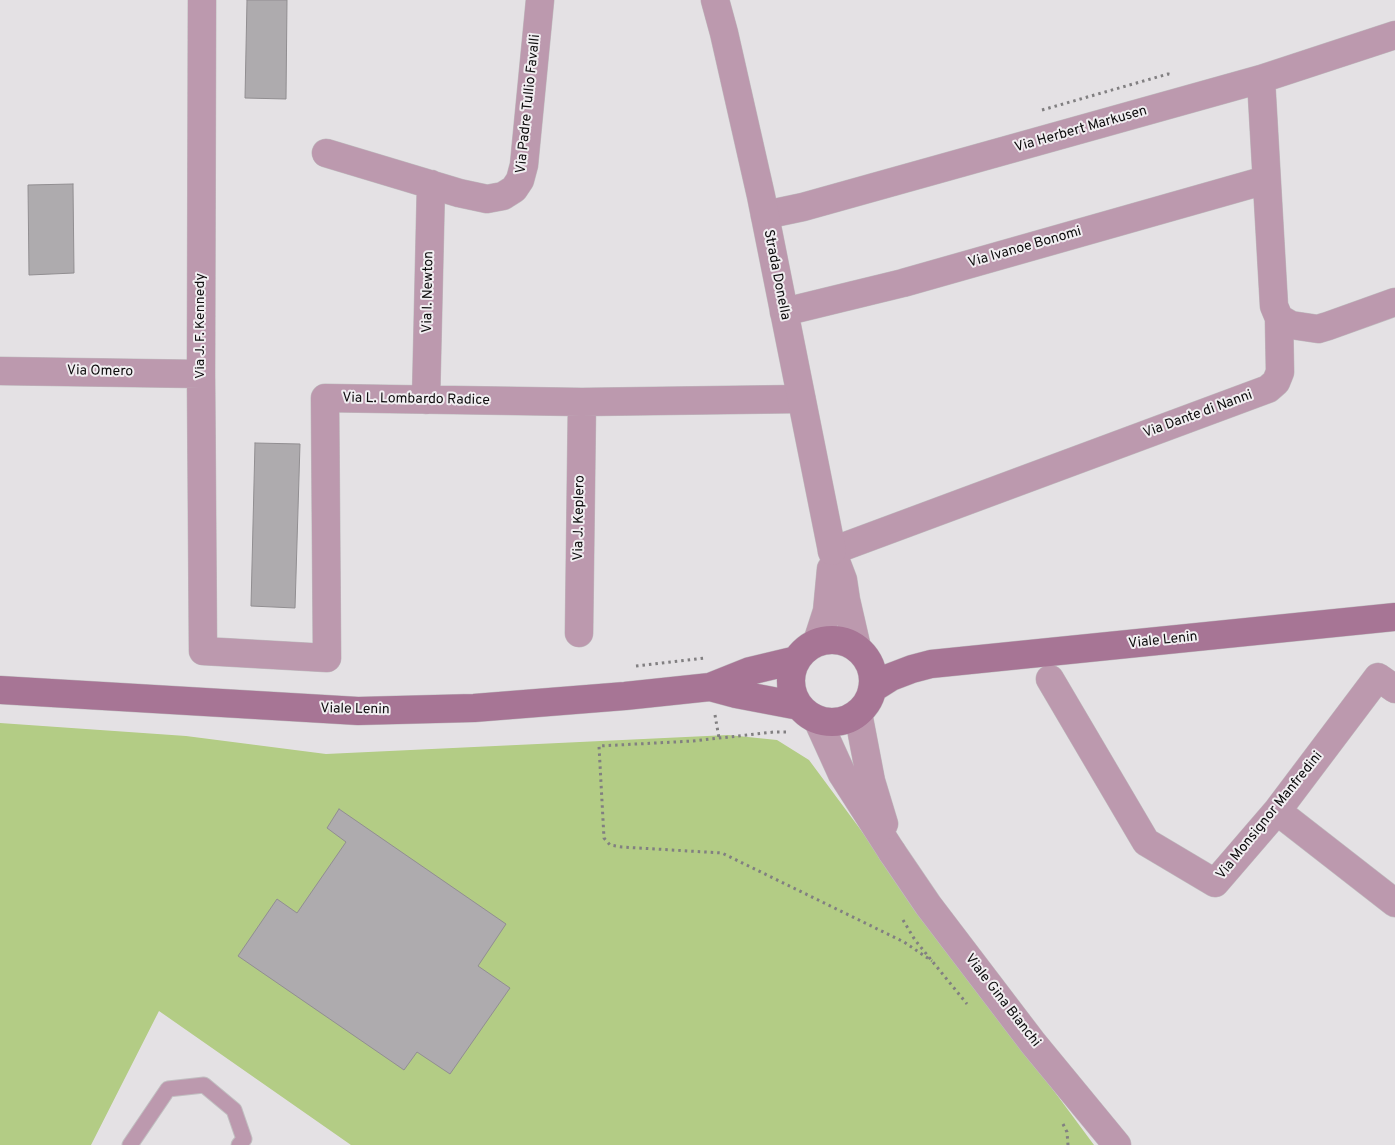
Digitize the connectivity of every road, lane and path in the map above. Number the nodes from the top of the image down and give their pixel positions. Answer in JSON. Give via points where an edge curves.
{"nodes":[{"id":1,"x":202,"y":0,"type":"edge"},
{"id":2,"x":540,"y":0,"type":"edge"},
{"id":3,"x":715,"y":0,"type":"edge"},
{"id":4,"x":1395,"y":35,"type":"edge"},
{"id":5,"x":1260,"y":79,"type":"junction"},
{"id":6,"x":326,"y":153,"type":"dead end"},
{"id":7,"x":1266,"y":180,"type":"junction"},
{"id":8,"x":431,"y":184,"type":"junction"},
{"id":9,"x":765,"y":215,"type":"junction"},
{"id":10,"x":1395,"y":302,"type":"edge"},
{"id":11,"x":784,"y":312,"type":"junction"},
{"id":12,"x":1279,"y":318,"type":"junction"},
{"id":13,"x":1325,"y":327,"type":"junction"},
{"id":14,"x":0,"y":371,"type":"edge"},
{"id":15,"x":1280,"y":372,"type":"junction"},
{"id":16,"x":201,"y":374,"type":"junction"},
{"id":17,"x":426,"y":400,"type":"junction"},
{"id":18,"x":801,"y":400,"type":"junction"},
{"id":19,"x":582,"y":402,"type":"junction"},
{"id":20,"x":832,"y":550,"type":"junction"},
{"id":21,"x":1395,"y":617,"type":"edge"},
{"id":22,"x":579,"y":633,"type":"dead end"},
{"id":23,"x":817,"y":642,"type":"junction"},
{"id":24,"x":203,"y":652,"type":"joint"},
{"id":25,"x":862,"y":654,"type":"junction"},
{"id":26,"x":796,"y":660,"type":"junction"},
{"id":27,"x":931,"y":664,"type":"junction"},
{"id":28,"x":627,"y":667,"type":"dead end"},
{"id":29,"x":1050,"y":679,"type":"dead end"},
{"id":30,"x":1387,"y":683,"type":"edge"},
{"id":31,"x":710,"y":687,"type":"junction"},
{"id":32,"x":872,"y":689,"type":"junction"},
{"id":33,"x":0,"y":690,"type":"edge"},
{"id":34,"x":808,"y":713,"type":"junction"},
{"id":35,"x":858,"y":713,"type":"junction"},
{"id":36,"x":789,"y":732,"type":"dead end"},
{"id":37,"x":719,"y":738,"type":"junction"},
{"id":38,"x":1277,"y":811,"type":"junction"},
{"id":39,"x":892,"y":852,"type":"junction"},
{"id":40,"x":1395,"y":903,"type":"edge"},
{"id":41,"x":901,"y":916,"type":"dead end"},
{"id":42,"x":130,"y":1145,"type":"edge"},
{"id":43,"x":239,"y":1145,"type":"edge"},
{"id":44,"x":1117,"y":1145,"type":"edge"}],
"edges":[{"from":1,"to":16,"type":"street","name":"Via J. F. Kennedy"},
{"from":2,"to":8,"type":"street","name":"Via Padre Tullio Favalli","via":[[520,180],[503,196],[487,199]]},
{"from":3,"to":9,"type":"street","name":"Strada Donella"},
{"from":4,"to":5,"type":"street","name":"Via Herbert Markusen"},
{"from":5,"to":7,"type":"street"},
{"from":5,"to":9,"type":"street","name":"Via Herbert Markusen","via":[[812,205]]},
{"from":6,"to":8,"type":"street","name":"Via Padre Tullio Favalli"},
{"from":7,"to":11,"type":"street","name":"Via Ivanoe Bonomi","via":[[903,283]]},
{"from":7,"to":12,"type":"street","via":[[1274,306]]},
{"from":8,"to":17,"type":"street","name":"Via I. Newton"},
{"from":9,"to":11,"type":"street","name":"Strada Donella"},
{"from":10,"to":13,"type":"street"},
{"from":11,"to":18,"type":"street","name":"Strada Donella"},
{"from":12,"to":13,"type":"street","via":[[1306,328]]},
{"from":12,"to":15,"type":"street"},
{"from":13,"to":15,"type":"street","name":"Via Dante di Nanni"},
{"from":14,"to":16,"type":"street","name":"Via Omero"},
{"from":15,"to":20,"type":"street","name":"Via Dante di Nanni","via":[[1268,389]]},
{"from":16,"to":24,"type":"street","name":"Via J. F. Kennedy"},
{"from":17,"to":19,"type":"street","name":"Via L. Lombardo Radice"},
{"from":17,"to":24,"type":"street","name":"Via L. Lombardo Radice","via":[[325,398],[327,658]]},
{"from":18,"to":19,"type":"street","name":"Via L. Lombardo Radice"},
{"from":18,"to":20,"type":"street","name":"Strada Donella"},
{"from":19,"to":22,"type":"street","name":"Via J. Keplero"},
{"from":20,"to":23,"type":"street","via":[[828,611]]},
{"from":20,"to":25,"type":"street"},
{"from":21,"to":27,"type":"main road","name":"Viale Lenin"},
{"from":23,"to":25,"type":"main road","name":"Viale Lenin","via":[[845,642]]},
{"from":23,"to":26,"type":"main road","name":"Viale Lenin"},
{"from":25,"to":27,"type":"main road","name":"Viale Lenin"},
{"from":25,"to":32,"type":"main road","via":[[871,668]]},
{"from":26,"to":31,"type":"main road","name":"Viale Lenin","via":[[750,671]]},
{"from":26,"to":34,"type":"main road","via":[[790,683],[793,695]]},
{"from":27,"to":32,"type":"main road","name":"Viale Lenin","via":[[891,677]]},
{"from":28,"to":31,"type":"path","via":[[705,658]]},
{"from":29,"to":38,"type":"street","name":"Via Monsignor Manfredini","via":[[1146,842],[1208,879],[1216,883]]},
{"from":30,"to":38,"type":"street","name":"Via Monsignor Manfredini"},
{"from":31,"to":33,"type":"main road","name":"Viale Lenin","via":[[474,708],[358,711]]},
{"from":31,"to":34,"type":"main road","name":"Viale Lenin"},
{"from":31,"to":37,"type":"path"},
{"from":32,"to":35,"type":"main road","name":"Viale Lenin"},
{"from":34,"to":35,"type":"main road","name":"Viale Lenin","via":[[827,722],[838,722]]},
{"from":34,"to":39,"type":"street","name":"Viale Gina Bianchi"},
{"from":35,"to":39,"type":"street","via":[[871,781]]},
{"from":36,"to":37,"type":"path"},
{"from":37,"to":41,"type":"path","via":[[599,746],[604,838],[610,845],[722,853],[904,942],[932,961]]},
{"from":38,"to":40,"type":"street"},
{"from":39,"to":44,"type":"street","name":"Viale Gina Bianchi","via":[[1027,1035]]},
{"from":42,"to":43,"type":"lane","via":[[168,1089],[204,1085],[234,1110],[244,1139]]}]}
